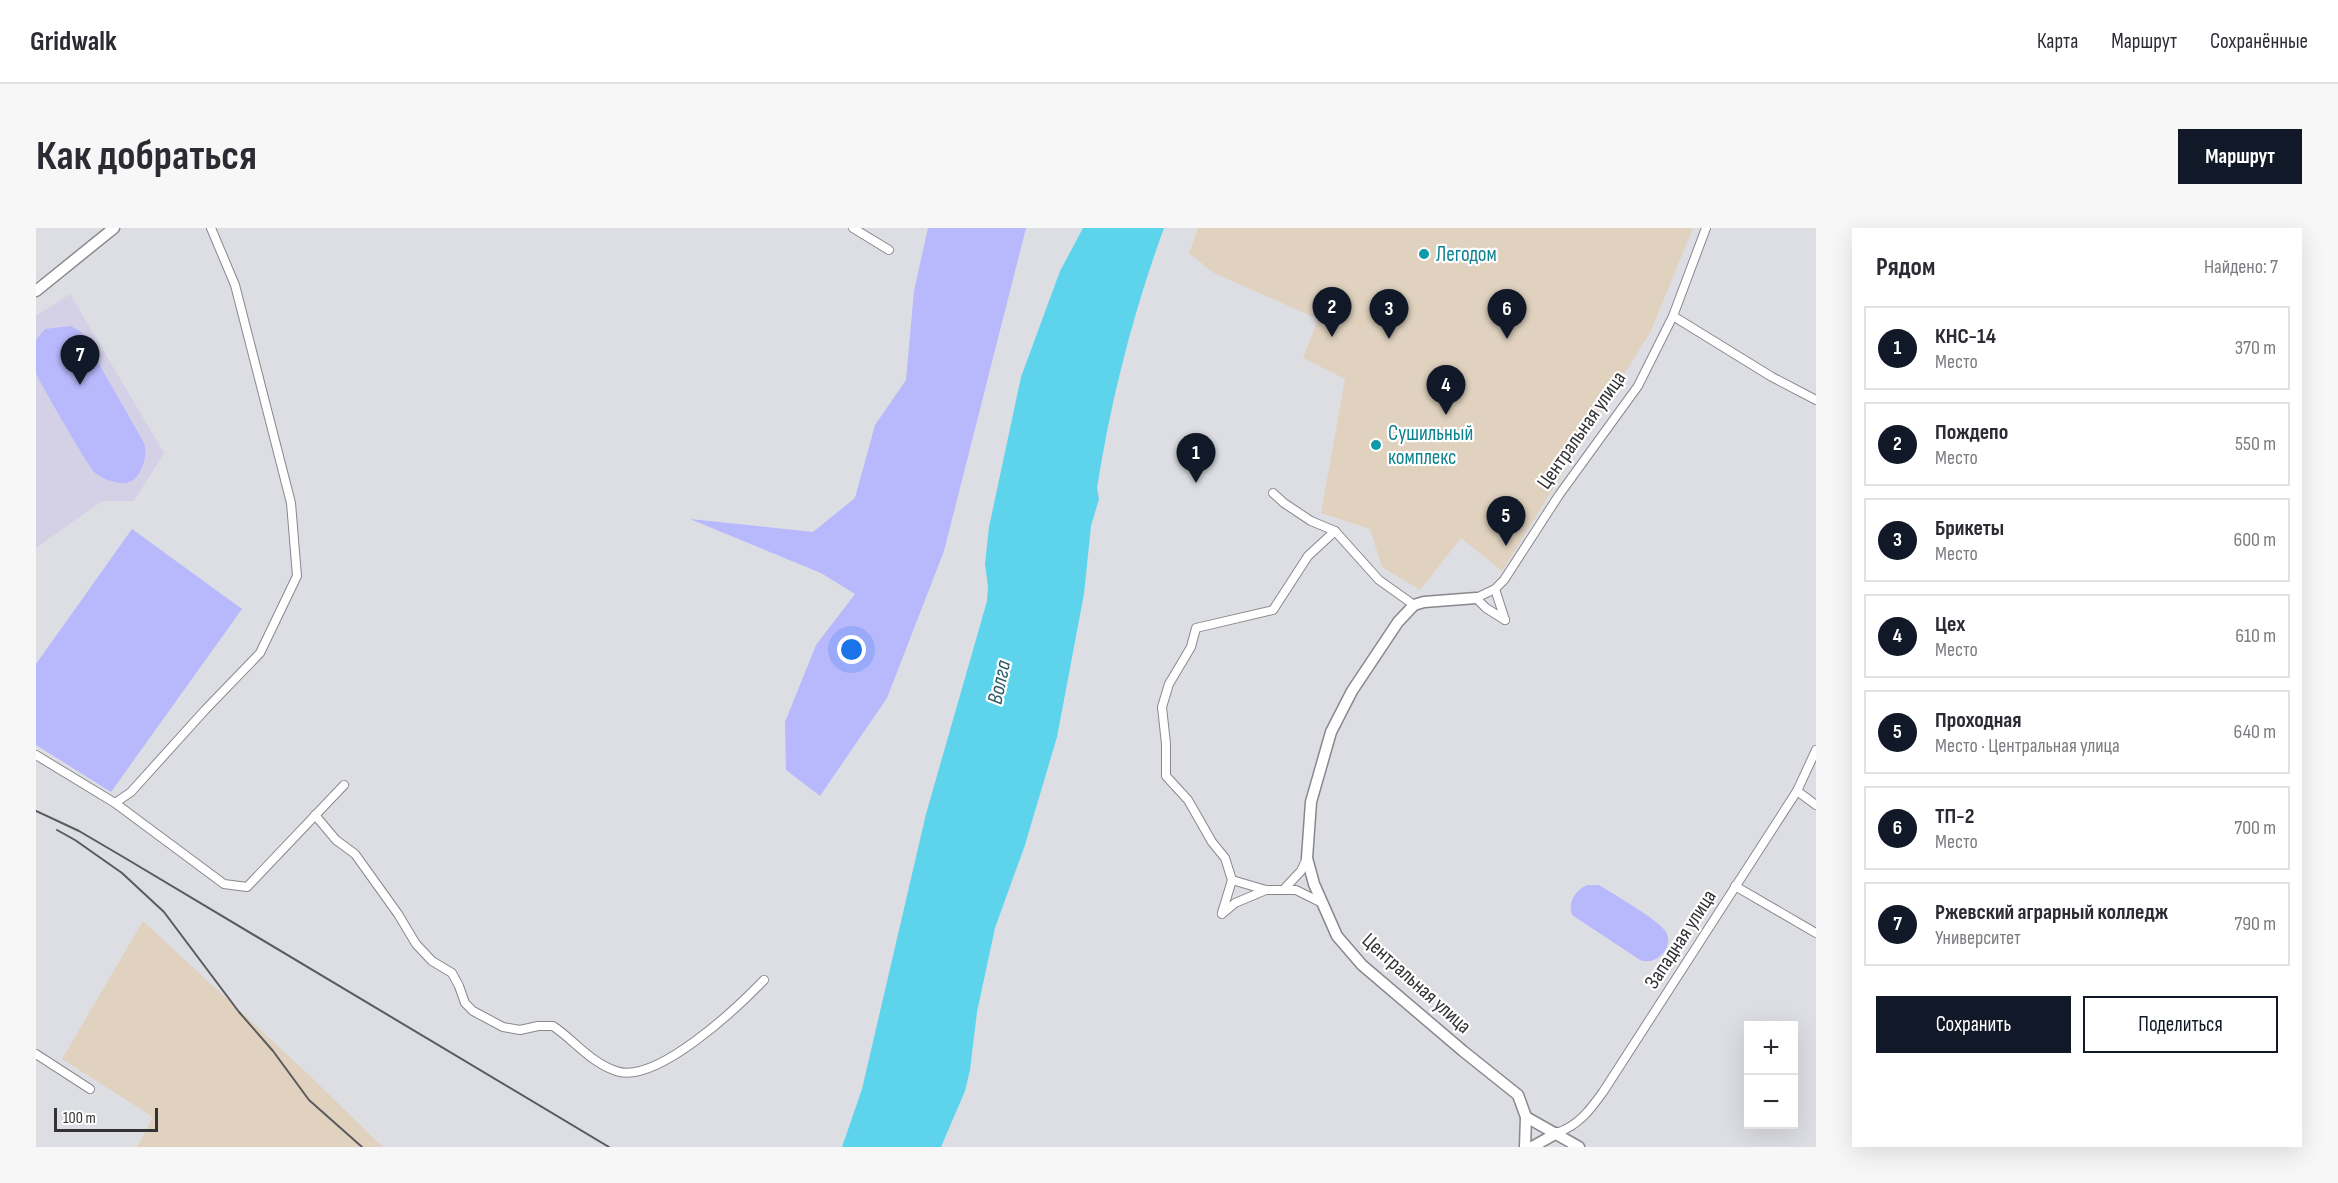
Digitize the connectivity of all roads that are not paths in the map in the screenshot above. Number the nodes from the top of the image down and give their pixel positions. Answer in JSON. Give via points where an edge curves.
{"nodes":[{"id":1,"x":114,"y":228,"type":"edge"},
{"id":2,"x":211,"y":228,"type":"edge"},
{"id":3,"x":852,"y":228,"type":"edge"},
{"id":4,"x":1706,"y":228,"type":"edge"},
{"id":5,"x":889,"y":250,"type":"dead end"},
{"id":6,"x":36,"y":291,"type":"edge"},
{"id":7,"x":1672,"y":316,"type":"junction"},
{"id":8,"x":1816,"y":400,"type":"edge"},
{"id":9,"x":1274,"y":493,"type":"dead end"},
{"id":10,"x":1335,"y":531,"type":"junction"},
{"id":11,"x":1495,"y":589,"type":"junction"},
{"id":12,"x":1476,"y":598,"type":"junction"},
{"id":13,"x":1414,"y":605,"type":"junction"},
{"id":14,"x":1816,"y":750,"type":"edge"},
{"id":15,"x":36,"y":754,"type":"edge"},
{"id":16,"x":344,"y":785,"type":"dead end"},
{"id":17,"x":1797,"y":791,"type":"junction"},
{"id":18,"x":114,"y":803,"type":"junction"},
{"id":19,"x":1816,"y":805,"type":"edge"},
{"id":20,"x":315,"y":815,"type":"junction"},
{"id":21,"x":1307,"y":858,"type":"junction"},
{"id":22,"x":1232,"y":880,"type":"junction"},
{"id":23,"x":1735,"y":886,"type":"junction"},
{"id":24,"x":1285,"y":888,"type":"junction"},
{"id":25,"x":1266,"y":890,"type":"junction"},
{"id":26,"x":1322,"y":903,"type":"junction"},
{"id":27,"x":1816,"y":933,"type":"edge"},
{"id":28,"x":765,"y":980,"type":"dead end"},
{"id":29,"x":36,"y":1054,"type":"edge"},
{"id":30,"x":90,"y":1089,"type":"dead end"},
{"id":31,"x":1526,"y":1117,"type":"junction"},
{"id":32,"x":1557,"y":1133,"type":"junction"},
{"id":33,"x":1525,"y":1147,"type":"edge"},
{"id":34,"x":1532,"y":1147,"type":"edge"},
{"id":35,"x":1579,"y":1147,"type":"edge"}],
"edges":[{"from":1,"to":6,"type":"street"},
{"from":2,"to":18,"type":"street","via":[[235,285],[291,503],[297,576],[260,653],[131,792]]},
{"from":3,"to":5,"type":"street"},
{"from":4,"to":7,"type":"street","name":"Центральная улица"},
{"from":7,"to":8,"type":"street"},
{"from":7,"to":11,"type":"street","name":"Центральная улица","via":[[1638,386]]},
{"from":9,"to":10,"type":"street","via":[[1311,521]]},
{"from":10,"to":13,"type":"street","via":[[1379,580]]},
{"from":10,"to":22,"type":"street","via":[[1308,556],[1273,610],[1196,628],[1191,647],[1169,684],[1162,706],[1166,776],[1188,800],[1225,858]]},
{"from":11,"to":12,"type":"street","name":"Центральная улица"},
{"from":11,"to":12,"type":"street","via":[[1505,620]]},
{"from":12,"to":13,"type":"street","name":"Центральная улица"},
{"from":13,"to":21,"type":"street","name":"Центральная улица","via":[[1398,622],[1352,691],[1331,732],[1311,802]]},
{"from":14,"to":17,"type":"street","name":"Западная улица"},
{"from":15,"to":18,"type":"street"},
{"from":16,"to":20,"type":"street"},
{"from":17,"to":19,"type":"street"},
{"from":17,"to":23,"type":"street","name":"Западная улица"},
{"from":18,"to":20,"type":"street","via":[[224,884],[247,887]]},
{"from":20,"to":28,"type":"street","via":[[336,840],[356,854],[416,944],[432,961],[452,973],[465,1003],[473,1011],[503,1027],[520,1030],[553,1026],[597,1062],[619,1072],[642,1072],[663,1063]]},
{"from":21,"to":24,"type":"street"},
{"from":21,"to":26,"type":"street","name":"Центральная улица"},
{"from":22,"to":25,"type":"street"},
{"from":22,"to":25,"type":"street","via":[[1222,914],[1234,903]]},
{"from":23,"to":27,"type":"street"},
{"from":23,"to":32,"type":"street","name":"Западная улица","via":[[1596,1101],[1581,1120]]},
{"from":24,"to":25,"type":"street"},
{"from":24,"to":26,"type":"street"},
{"from":26,"to":31,"type":"street","name":"Центральная улица","via":[[1337,936],[1362,965],[1518,1095]]},
{"from":29,"to":30,"type":"street"},
{"from":31,"to":32,"type":"street"},
{"from":31,"to":33,"type":"street","name":"Центральная улица"},
{"from":32,"to":34,"type":"street"},
{"from":32,"to":35,"type":"street"}]}
